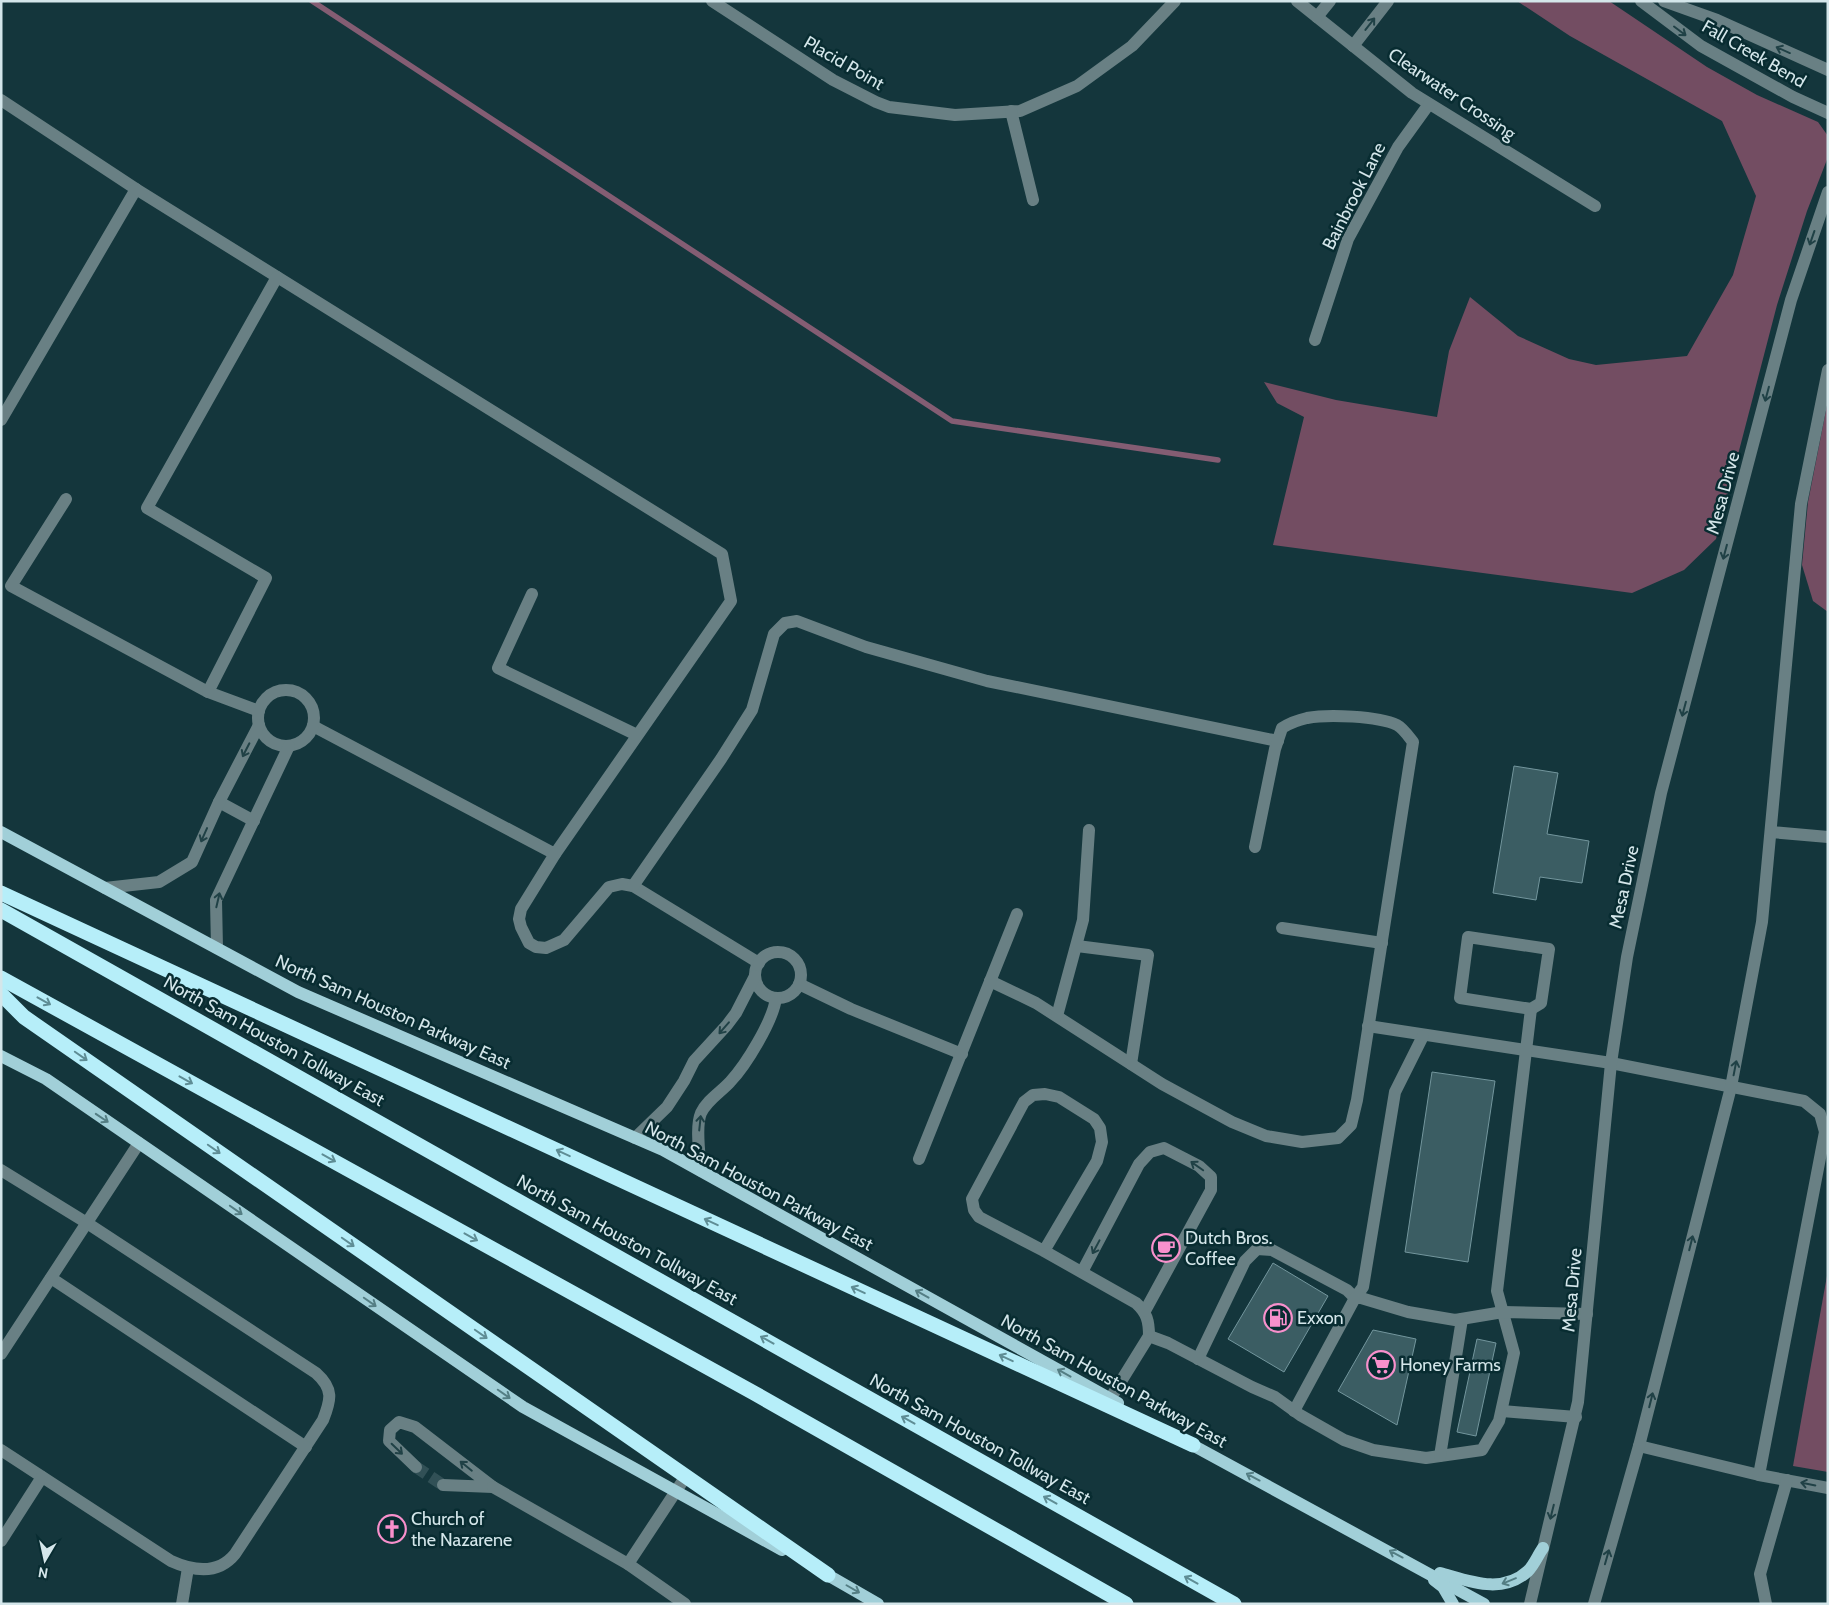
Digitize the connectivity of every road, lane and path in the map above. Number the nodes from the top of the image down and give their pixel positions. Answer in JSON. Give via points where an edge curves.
{"nodes":[{"id":1,"x":712,"y":1,"type":"edge"},
{"id":2,"x":1175,"y":1,"type":"edge"},
{"id":3,"x":1297,"y":1,"type":"edge"},
{"id":4,"x":1330,"y":1,"type":"edge"},
{"id":5,"x":1388,"y":1,"type":"edge"},
{"id":6,"x":1641,"y":1,"type":"edge"},
{"id":7,"x":1664,"y":1,"type":"edge"},
{"id":8,"x":1317,"y":17,"type":"junction"},
{"id":9,"x":1353,"y":46,"type":"junction"},
{"id":10,"x":1828,"y":70,"type":"edge"},
{"id":11,"x":1,"y":100,"type":"edge"},
{"id":12,"x":1429,"y":104,"type":"junction"},
{"id":13,"x":1011,"y":112,"type":"junction"},
{"id":14,"x":1828,"y":113,"type":"edge"},
{"id":15,"x":136,"y":189,"type":"junction"},
{"id":16,"x":1828,"y":192,"type":"edge"},
{"id":17,"x":1033,"y":200,"type":"dead end"},
{"id":18,"x":1595,"y":206,"type":"dead end"},
{"id":19,"x":277,"y":276,"type":"junction"},
{"id":20,"x":1315,"y":340,"type":"dead end"},
{"id":21,"x":1828,"y":370,"type":"edge"},
{"id":22,"x":1,"y":420,"type":"edge"},
{"id":23,"x":66,"y":499,"type":"dead end"},
{"id":24,"x":532,"y":594,"type":"dead end"},
{"id":25,"x":208,"y":692,"type":"junction"},
{"id":26,"x":259,"y":711,"type":"junction"},
{"id":27,"x":259,"y":725,"type":"junction"},
{"id":28,"x":313,"y":726,"type":"junction"},
{"id":29,"x":637,"y":735,"type":"junction"},
{"id":30,"x":1278,"y":741,"type":"junction"},
{"id":31,"x":289,"y":746,"type":"junction"},
{"id":32,"x":219,"y":802,"type":"junction"},
{"id":33,"x":254,"y":821,"type":"junction"},
{"id":34,"x":1089,"y":830,"type":"dead end"},
{"id":35,"x":1,"y":832,"type":"edge"},
{"id":36,"x":1771,"y":832,"type":"junction"},
{"id":37,"x":1828,"y":837,"type":"edge"},
{"id":38,"x":1255,"y":848,"type":"dead end"},
{"id":39,"x":555,"y":854,"type":"junction"},
{"id":40,"x":633,"y":886,"type":"junction"},
{"id":41,"x":105,"y":888,"type":"junction"},
{"id":42,"x":1,"y":893,"type":"edge"},
{"id":43,"x":1,"y":910,"type":"edge"},
{"id":44,"x":1017,"y":914,"type":"dead end"},
{"id":45,"x":1282,"y":928,"type":"dead end"},
{"id":46,"x":1382,"y":943,"type":"junction"},
{"id":47,"x":1077,"y":946,"type":"junction"},
{"id":48,"x":217,"y":948,"type":"junction"},
{"id":49,"x":759,"y":963,"type":"junction"},
{"id":50,"x":755,"y":976,"type":"junction"},
{"id":51,"x":1,"y":978,"type":"edge"},
{"id":52,"x":990,"y":981,"type":"junction"},
{"id":53,"x":799,"y":984,"type":"junction"},
{"id":54,"x":1,"y":994,"type":"edge"},
{"id":55,"x":776,"y":998,"type":"junction"},
{"id":56,"x":1531,"y":1009,"type":"junction"},
{"id":57,"x":1057,"y":1016,"type":"junction"},
{"id":58,"x":1368,"y":1026,"type":"junction"},
{"id":59,"x":1423,"y":1036,"type":"junction"},
{"id":60,"x":1525,"y":1050,"type":"junction"},
{"id":61,"x":962,"y":1054,"type":"junction"},
{"id":62,"x":1,"y":1056,"type":"edge"},
{"id":63,"x":1611,"y":1063,"type":"junction"},
{"id":64,"x":1131,"y":1064,"type":"junction"},
{"id":65,"x":1731,"y":1087,"type":"junction"},
{"id":66,"x":1824,"y":1112,"type":"edge"},
{"id":67,"x":635,"y":1138,"type":"junction"},
{"id":68,"x":139,"y":1143,"type":"junction"},
{"id":69,"x":919,"y":1158,"type":"dead end"},
{"id":70,"x":1,"y":1170,"type":"edge"},
{"id":71,"x":701,"y":1171,"type":"junction"},
{"id":72,"x":87,"y":1223,"type":"junction"},
{"id":73,"x":1044,"y":1251,"type":"junction"},
{"id":74,"x":1082,"y":1272,"type":"junction"},
{"id":75,"x":51,"y":1278,"type":"junction"},
{"id":76,"x":1355,"y":1298,"type":"junction"},
{"id":77,"x":1145,"y":1312,"type":"junction"},
{"id":78,"x":1503,"y":1312,"type":"junction"},
{"id":79,"x":1587,"y":1314,"type":"junction"},
{"id":80,"x":1462,"y":1319,"type":"junction"},
{"id":81,"x":1149,"y":1336,"type":"junction"},
{"id":82,"x":1,"y":1354,"type":"edge"},
{"id":83,"x":1198,"y":1359,"type":"junction"},
{"id":84,"x":1110,"y":1399,"type":"junction"},
{"id":85,"x":1294,"y":1411,"type":"junction"},
{"id":86,"x":1502,"y":1411,"type":"junction"},
{"id":87,"x":1576,"y":1417,"type":"junction"},
{"id":88,"x":1193,"y":1445,"type":"junction"},
{"id":89,"x":1639,"y":1446,"type":"junction"},
{"id":90,"x":306,"y":1447,"type":"junction"},
{"id":91,"x":1,"y":1450,"type":"edge"},
{"id":92,"x":1440,"y":1456,"type":"junction"},
{"id":93,"x":416,"y":1467,"type":"tunnel mouth"},
{"id":94,"x":1759,"y":1475,"type":"junction"},
{"id":95,"x":686,"y":1476,"type":"junction"},
{"id":96,"x":42,"y":1477,"type":"junction"},
{"id":97,"x":1788,"y":1480,"type":"junction"},
{"id":98,"x":443,"y":1485,"type":"tunnel mouth"},
{"id":99,"x":493,"y":1487,"type":"junction"},
{"id":100,"x":1828,"y":1488,"type":"edge"},
{"id":101,"x":674,"y":1491,"type":"junction"},
{"id":102,"x":1,"y":1541,"type":"edge"},
{"id":103,"x":1543,"y":1548,"type":"junction"},
{"id":104,"x":628,"y":1564,"type":"junction"},
{"id":105,"x":1418,"y":1566,"type":"junction"},
{"id":106,"x":188,"y":1568,"type":"junction"},
{"id":107,"x":828,"y":1575,"type":"junction"},
{"id":108,"x":182,"y":1604,"type":"edge"},
{"id":109,"x":685,"y":1604,"type":"edge"},
{"id":110,"x":878,"y":1604,"type":"edge"},
{"id":111,"x":1126,"y":1604,"type":"edge"},
{"id":112,"x":1234,"y":1604,"type":"edge"},
{"id":113,"x":1453,"y":1604,"type":"edge"},
{"id":114,"x":1484,"y":1604,"type":"edge"},
{"id":115,"x":1530,"y":1604,"type":"edge"},
{"id":116,"x":1594,"y":1604,"type":"edge"},
{"id":117,"x":1766,"y":1604,"type":"edge"}],
"edges":[{"from":1,"to":13,"type":"street","name":"Placid Point","via":[[833,80],[889,107],[955,115]]},
{"from":2,"to":13,"type":"street","name":"Placid Point","via":[[1132,46],[1077,86]]},
{"from":3,"to":8,"type":"street","name":"Clearwater Crossing"},
{"from":4,"to":8,"type":"street"},
{"from":9,"to":5,"type":"street","one_way":true},
{"from":6,"to":14,"type":"street","name":"Fall Creek Bend","one_way":true,"via":[[1701,46],[1793,98]]},
{"from":10,"to":7,"type":"street","name":"Fall Creek Bend","one_way":true,"via":[[1717,20]]},
{"from":8,"to":9,"type":"street","name":"Clearwater Crossing"},
{"from":9,"to":12,"type":"street","name":"Clearwater Crossing"},
{"from":11,"to":15,"type":"street"},
{"from":12,"to":18,"type":"street","name":"Clearwater Crossing"},
{"from":12,"to":20,"type":"street","name":"Bainbrook Lane","via":[[1398,147],[1348,239]]},
{"from":13,"to":17,"type":"street"},
{"from":15,"to":19,"type":"street"},
{"from":15,"to":22,"type":"street"},
{"from":16,"to":63,"type":"street","name":"Mesa Drive","one_way":true,"via":[[1791,300],[1661,793],[1627,957]]},
{"from":19,"to":25,"type":"street","via":[[147,508],[266,578]]},
{"from":19,"to":29,"type":"street","via":[[722,554],[731,601]]},
{"from":21,"to":36,"type":"street","via":[[1801,504]]},
{"from":23,"to":25,"type":"street","via":[[10,586]]},
{"from":24,"to":29,"type":"street","via":[[498,668]]},
{"from":25,"to":26,"type":"street"},
{"from":26,"to":27,"type":"street"},
{"from":26,"to":28,"type":"street","via":[[265,699],[273,694],[291,691],[307,700],[312,708]]},
{"from":27,"to":31,"type":"street","via":[[267,739]]},
{"from":27,"to":32,"type":"street","one_way":true},
{"from":28,"to":31,"type":"street","via":[[304,740]]},
{"from":28,"to":39,"type":"street"},
{"from":29,"to":39,"type":"street"},
{"from":30,"to":38,"type":"street"},
{"from":30,"to":40,"type":"street","via":[[986,681],[866,647],[798,621],[785,623],[774,634],[752,710]]},
{"from":30,"to":46,"type":"street","via":[[1282,728],[1293,722],[1343,716],[1398,726],[1413,742]]},
{"from":31,"to":33,"type":"street"},
{"from":32,"to":33,"type":"street"},
{"from":32,"to":41,"type":"street","one_way":true,"via":[[192,862],[159,882]]},
{"from":48,"to":33,"type":"street","one_way":true,"via":[[216,900]]},
{"from":34,"to":47,"type":"street","via":[[1083,920]]},
{"from":35,"to":41,"type":"main road","name":"North Sam Houston Parkway East"},
{"from":36,"to":37,"type":"street"},
{"from":65,"to":36,"type":"street","one_way":true,"via":[[1762,922]]},
{"from":39,"to":40,"type":"street","via":[[520,914],[521,928],[529,943],[536,948],[546,948],[564,940],[609,887]]},
{"from":40,"to":49,"type":"street"},
{"from":41,"to":48,"type":"main road","name":"North Sam Houston Parkway East"},
{"from":88,"to":42,"type":"highway","one_way":true},
{"from":112,"to":43,"type":"highway","name":"North Sam Houston Tollway East","one_way":true},
{"from":44,"to":52,"type":"street"},
{"from":45,"to":46,"type":"street"},
{"from":46,"to":58,"type":"street"},
{"from":47,"to":57,"type":"street"},
{"from":47,"to":64,"type":"street","via":[[1148,955]]},
{"from":48,"to":67,"type":"main road","name":"North Sam Houston Parkway East","via":[[298,992]]},
{"from":49,"to":50,"type":"street"},
{"from":49,"to":53,"type":"street","via":[[775,952],[789,955],[800,971]]},
{"from":50,"to":55,"type":"street","via":[[759,988]]},
{"from":50,"to":67,"type":"street","one_way":true,"via":[[736,1013],[694,1061],[667,1107]]},
{"from":51,"to":111,"type":"highway","one_way":true,"via":[[746,1388]]},
{"from":52,"to":57,"type":"street"},
{"from":52,"to":61,"type":"street"},
{"from":53,"to":55,"type":"street","via":[[789,995]]},
{"from":53,"to":61,"type":"street"},
{"from":54,"to":95,"type":"highway","one_way":true,"via":[[24,1017]]},
{"from":71,"to":55,"type":"street","one_way":true,"via":[[700,1114],[748,1059]]},
{"from":56,"to":56,"type":"street","via":[[1541,1003],[1549,949],[1468,937],[1460,998]]},
{"from":56,"to":60,"type":"street"},
{"from":57,"to":64,"type":"street"},
{"from":58,"to":59,"type":"street"},
{"from":58,"to":64,"type":"street","via":[[1351,1125],[1338,1138],[1302,1142],[1266,1136],[1232,1122]]},
{"from":59,"to":60,"type":"street"},
{"from":59,"to":76,"type":"street","via":[[1395,1092],[1363,1287]]},
{"from":60,"to":63,"type":"street"},
{"from":60,"to":78,"type":"street","via":[[1497,1291]]},
{"from":61,"to":69,"type":"street"},
{"from":62,"to":68,"type":"main road","one_way":true,"via":[[46,1079]]},
{"from":63,"to":65,"type":"street"},
{"from":63,"to":79,"type":"street","name":"Mesa Drive"},
{"from":65,"to":66,"type":"street","via":[[1804,1101]]},
{"from":89,"to":65,"type":"street","one_way":true},
{"from":66,"to":94,"type":"street","via":[[1825,1132]]},
{"from":67,"to":71,"type":"main road","name":"North Sam Houston Parkway East"},
{"from":68,"to":72,"type":"street"},
{"from":68,"to":101,"type":"main road","one_way":true,"via":[[523,1407]]},
{"from":70,"to":72,"type":"street"},
{"from":84,"to":71,"type":"main road","name":"North Sam Houston Parkway East","one_way":true},
{"from":72,"to":75,"type":"street"},
{"from":72,"to":90,"type":"street","via":[[322,1378],[330,1395],[328,1405],[323,1420]]},
{"from":73,"to":73,"type":"street","via":[[979,1217],[972,1199],[1024,1102],[1033,1095],[1044,1094],[1059,1098],[1094,1119],[1100,1128],[1102,1142],[1097,1161]]},
{"from":73,"to":74,"type":"street"},
{"from":74,"to":77,"type":"street","via":[[1136,1303]]},
{"from":77,"to":74,"type":"street","one_way":true,"via":[[1212,1190],[1211,1177],[1199,1166],[1164,1148],[1150,1152],[1139,1164]]},
{"from":75,"to":82,"type":"street"},
{"from":75,"to":90,"type":"street"},
{"from":76,"to":80,"type":"street","via":[[1408,1312]]},
{"from":76,"to":83,"type":"street","via":[[1347,1290],[1272,1250],[1258,1249],[1245,1260]]},
{"from":76,"to":85,"type":"street"},
{"from":77,"to":81,"type":"street"},
{"from":78,"to":79,"type":"street"},
{"from":78,"to":80,"type":"street"},
{"from":78,"to":86,"type":"street","via":[[1514,1353]]},
{"from":79,"to":87,"type":"street","name":"Mesa Drive"},
{"from":80,"to":92,"type":"street"},
{"from":81,"to":83,"type":"street"},
{"from":81,"to":84,"type":"street"},
{"from":83,"to":85,"type":"street","via":[[1276,1397]]},
{"from":84,"to":88,"type":"main road","name":"North Sam Houston Parkway East"},
{"from":85,"to":92,"type":"street","via":[[1344,1440],[1373,1450],[1426,1458]]},
{"from":86,"to":87,"type":"street"},
{"from":86,"to":92,"type":"street","via":[[1500,1421],[1482,1450]]},
{"from":87,"to":103,"type":"street","name":"Mesa Drive","one_way":true},
{"from":105,"to":88,"type":"main road","name":"North Sam Houston Parkway East","one_way":true},
{"from":89,"to":94,"type":"street"},
{"from":116,"to":89,"type":"street","one_way":true},
{"from":90,"to":106,"type":"street","via":[[229,1561],[211,1569]]},
{"from":91,"to":96,"type":"street"},
{"from":99,"to":93,"type":"street","one_way":true,"via":[[415,1427],[399,1422],[390,1430],[389,1442]]},
{"from":94,"to":97,"type":"street"},
{"from":95,"to":101,"type":"street"},
{"from":95,"to":107,"type":"highway"},
{"from":96,"to":102,"type":"street"},
{"from":96,"to":106,"type":"street","via":[[171,1561]]},
{"from":100,"to":97,"type":"street","one_way":true},
{"from":97,"to":117,"type":"street","via":[[1760,1574]]},
{"from":98,"to":99,"type":"street"},
{"from":99,"to":104,"type":"street"},
{"from":101,"to":104,"type":"street"},
{"from":101,"to":107,"type":"main road"},
{"from":103,"to":105,"type":"main road","one_way":true,"via":[[1528,1570],[1502,1584],[1477,1584]]},
{"from":103,"to":115,"type":"street","name":"Mesa Drive"},
{"from":104,"to":109,"type":"street"},
{"from":105,"to":113,"type":"main road","via":[[1443,1587]]},
{"from":105,"to":114,"type":"main road","name":"North Sam Houston Parkway East"},
{"from":106,"to":108,"type":"street"},
{"from":107,"to":110,"type":"main road","one_way":true}]}
